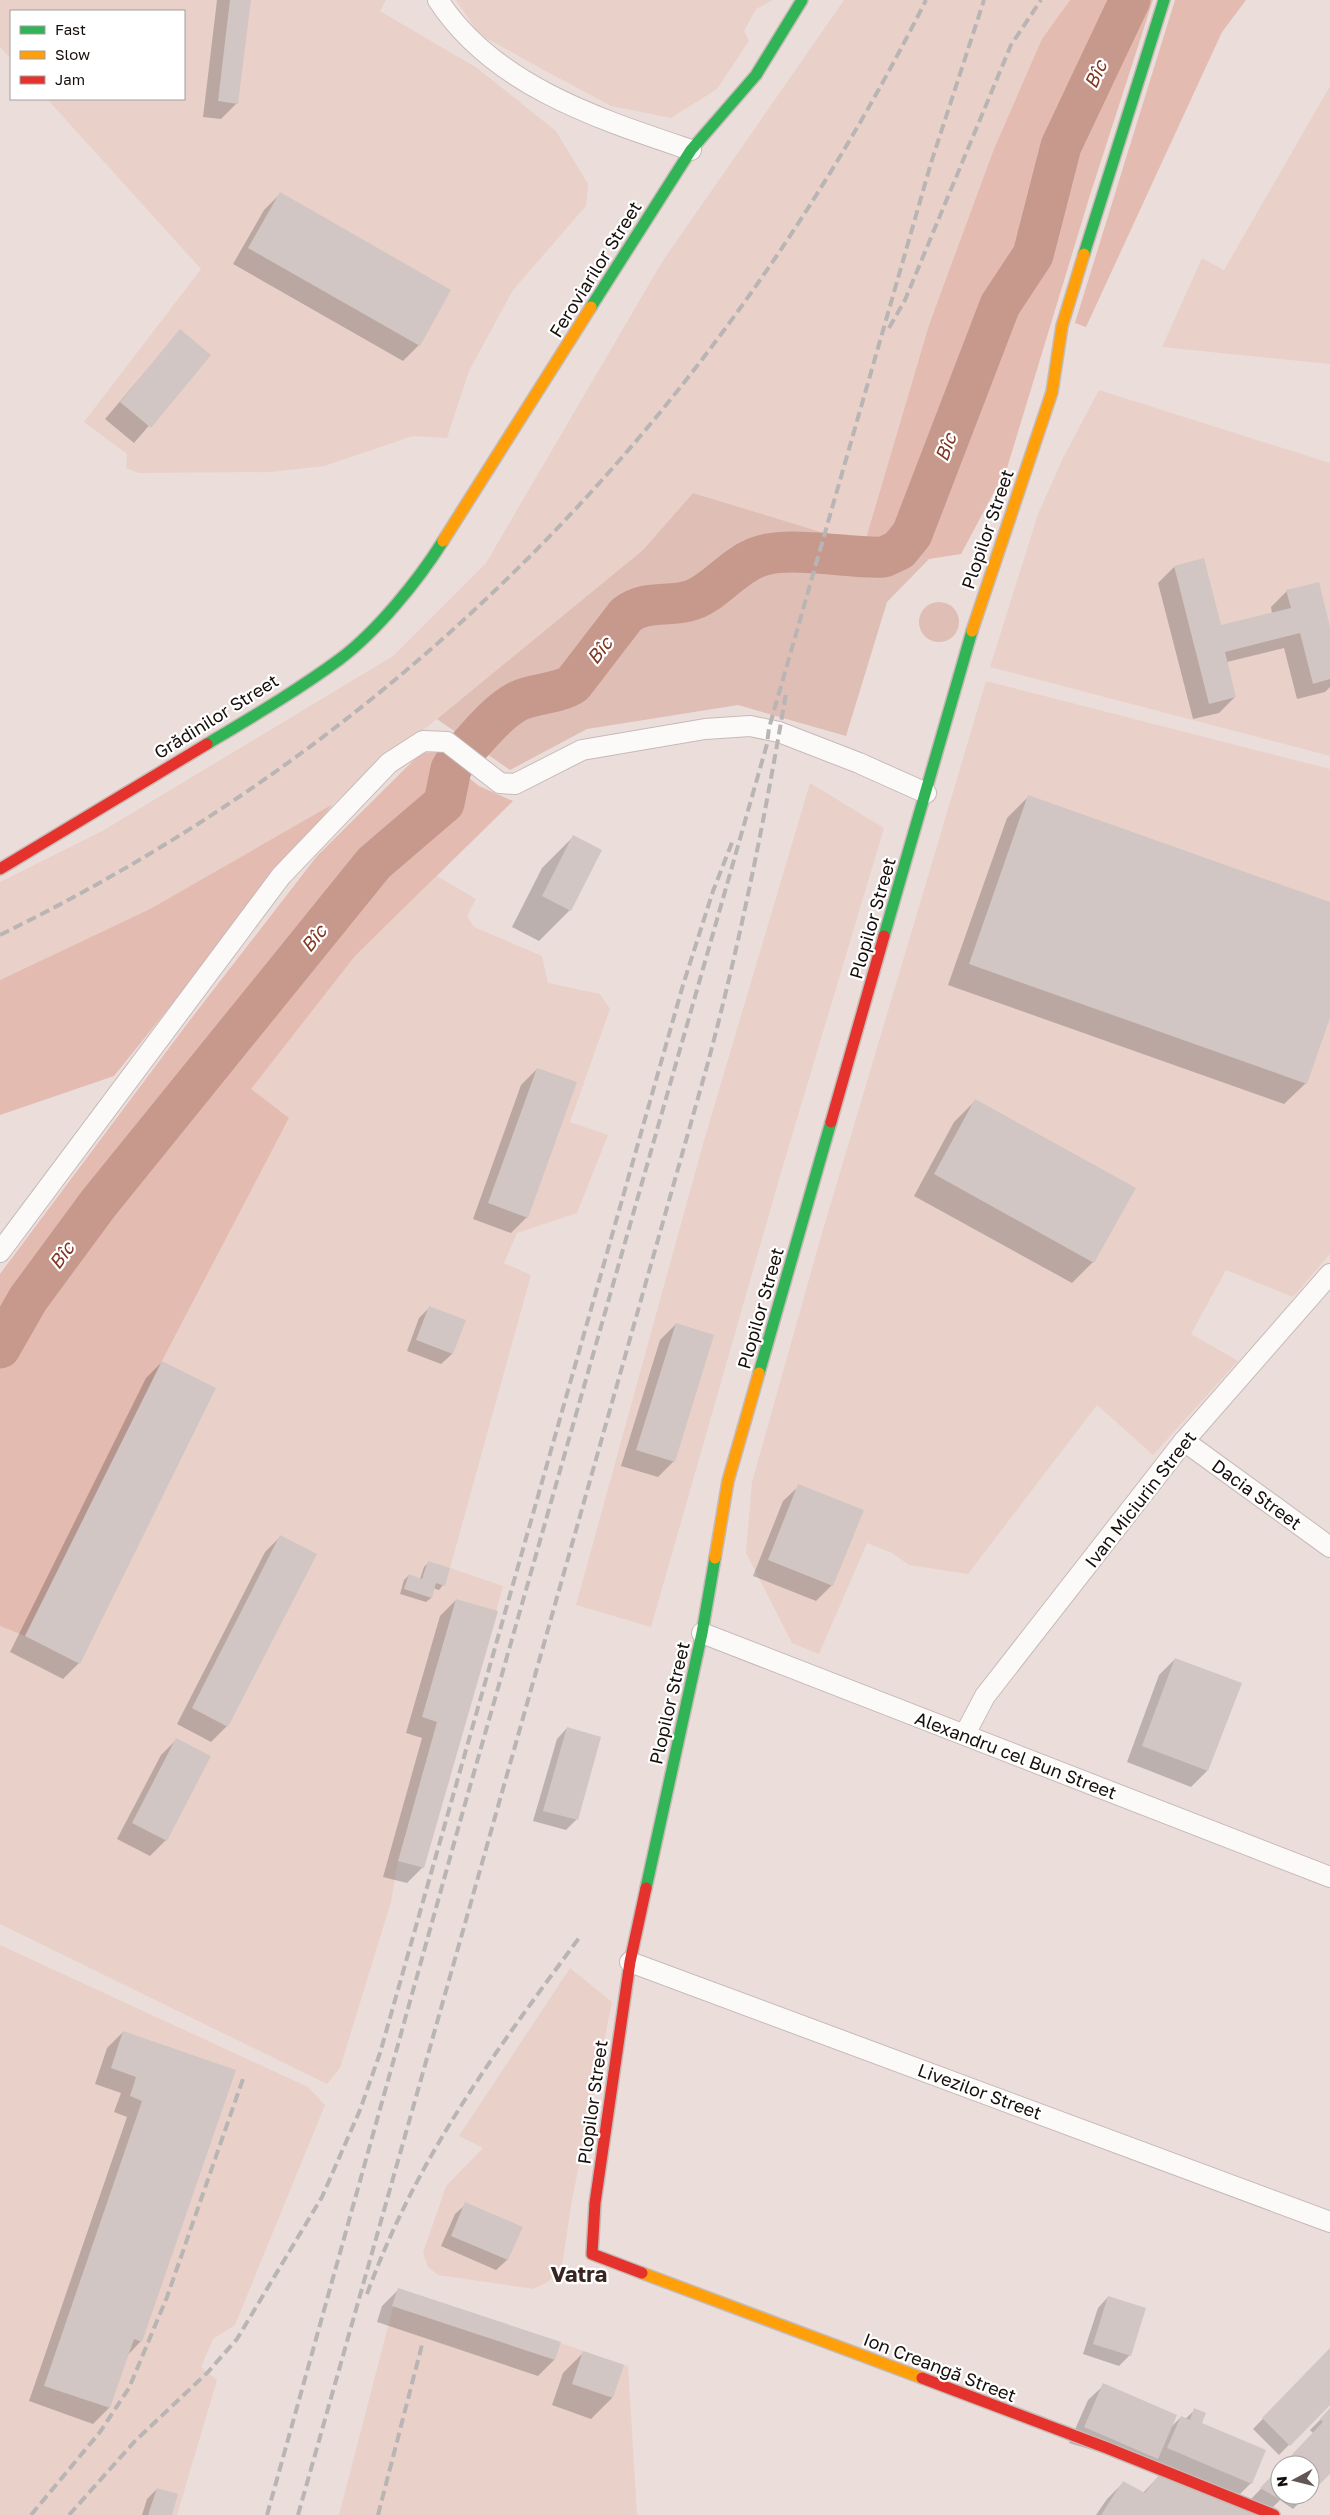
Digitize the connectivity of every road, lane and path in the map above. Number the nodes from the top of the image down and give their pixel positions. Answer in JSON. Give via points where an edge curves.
{"nodes":[{"id":1,"x":438,"y":0,"type":"edge"},
{"id":2,"x":802,"y":0,"type":"edge"},
{"id":3,"x":1164,"y":0,"type":"edge"},
{"id":4,"x":691,"y":150,"type":"junction"},
{"id":5,"x":428,"y":565,"type":"joint"},
{"id":6,"x":926,"y":793,"type":"junction"},
{"id":7,"x":0,"y":869,"type":"edge"},
{"id":8,"x":0,"y":1252,"type":"edge"},
{"id":9,"x":1330,"y":1274,"type":"edge"},
{"id":10,"x":1184,"y":1441,"type":"junction"},
{"id":11,"x":1330,"y":1547,"type":"edge"},
{"id":12,"x":702,"y":1632,"type":"junction"},
{"id":13,"x":965,"y":1734,"type":"junction"},
{"id":14,"x":1330,"y":1878,"type":"edge"},
{"id":15,"x":630,"y":1962,"type":"junction"},
{"id":16,"x":1330,"y":2222,"type":"edge"},
{"id":17,"x":592,"y":2254,"type":"joint"},
{"id":18,"x":1274,"y":2515,"type":"edge"}],
"edges":[{"from":1,"to":4,"type":"street","via":[[475,44],[548,95],[594,117]]},
{"from":2,"to":4,"type":"street","name":"Feroviarilor Street","via":[[756,75]]},
{"from":3,"to":6,"type":"street","name":"Plopilor Street","via":[[1062,326],[1052,392],[991,570]]},
{"from":4,"to":5,"type":"street","name":"Feroviarilor Street"},
{"from":5,"to":7,"type":"street","name":"Grădinilor Street","via":[[390,611],[340,658],[258,712]]},
{"from":6,"to":8,"type":"street","via":[[779,732],[750,726],[705,729],[582,750],[515,784],[500,783],[447,742],[423,741],[389,763],[281,876]]},
{"from":6,"to":12,"type":"street","name":"Plopilor Street","via":[[728,1482]]},
{"from":9,"to":10,"type":"street","name":"Ivan Miciurin Street"},
{"from":10,"to":11,"type":"street","name":"Dacia Street"},
{"from":10,"to":13,"type":"street","name":"Ivan Miciurin Street","via":[[984,1696]]},
{"from":12,"to":13,"type":"street","name":"Alexandru cel Bun Street"},
{"from":12,"to":15,"type":"street","name":"Plopilor Street"},
{"from":13,"to":14,"type":"street","name":"Alexandru cel Bun Street"},
{"from":15,"to":16,"type":"street","name":"Livezilor Street"},
{"from":15,"to":17,"type":"street","name":"Plopilor Street","via":[[595,2203]]},
{"from":17,"to":18,"type":"street","name":"Ion Creangă Street","via":[[1106,2448]]}]}
